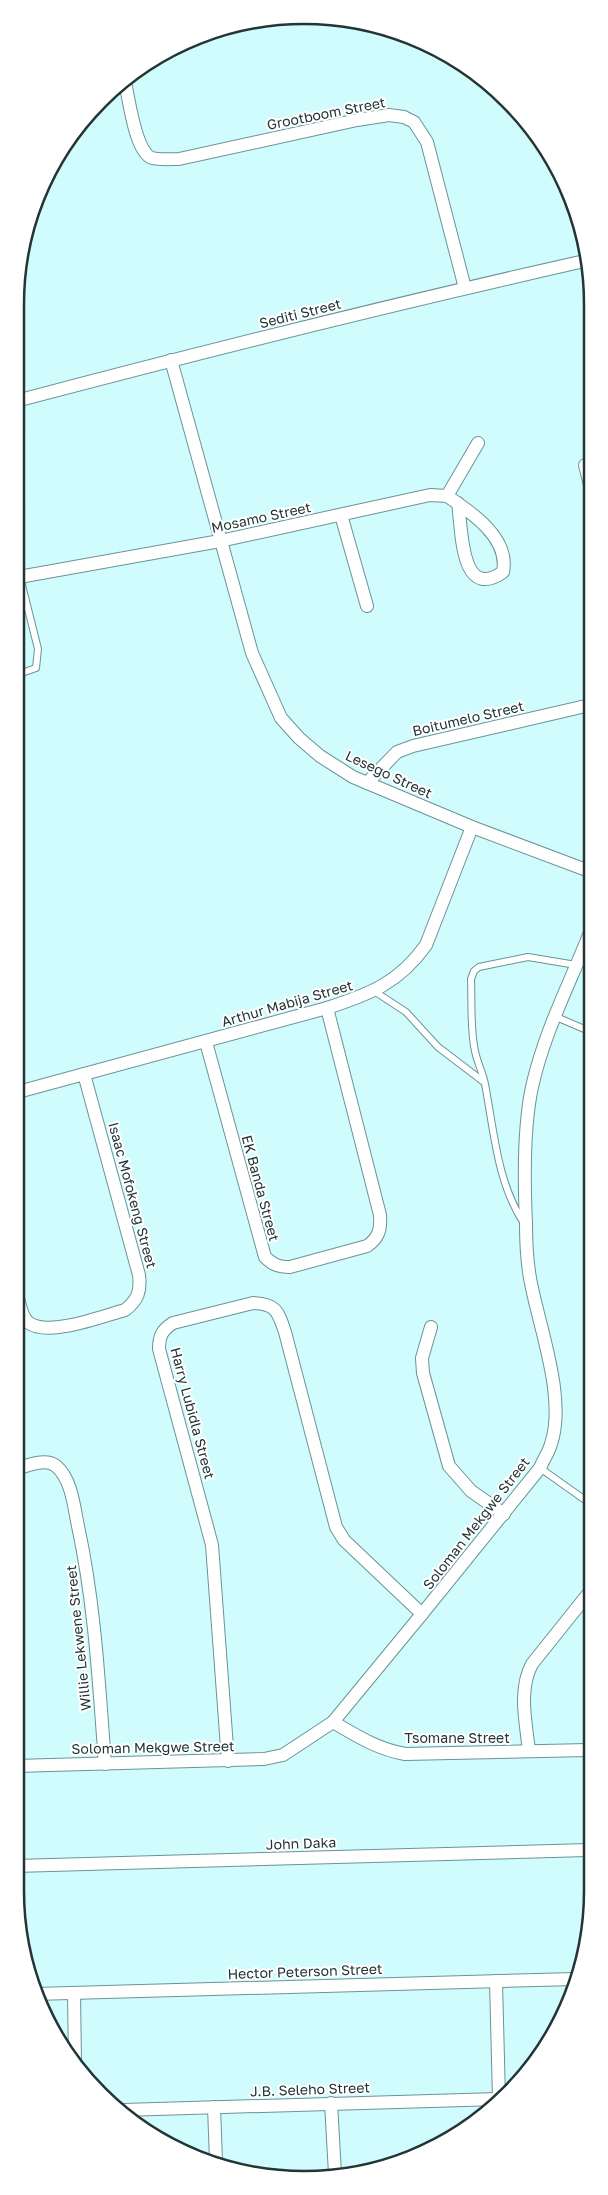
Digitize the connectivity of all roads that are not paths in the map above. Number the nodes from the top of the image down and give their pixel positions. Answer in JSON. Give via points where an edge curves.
{"nodes":[{"id":1,"x":126,"y":87,"type":"edge"},
{"id":2,"x":581,"y":262,"type":"edge"},
{"id":3,"x":465,"y":288,"type":"junction"},
{"id":4,"x":171,"y":360,"type":"junction"},
{"id":5,"x":24,"y":399,"type":"edge"},
{"id":6,"x":478,"y":443,"type":"dead end"},
{"id":7,"x":447,"y":496,"type":"junction"},
{"id":8,"x":458,"y":503,"type":"junction"},
{"id":9,"x":341,"y":515,"type":"junction"},
{"id":10,"x":220,"y":541,"type":"junction"},
{"id":11,"x":24,"y":576,"type":"edge"},
{"id":12,"x":24,"y":594,"type":"edge"},
{"id":13,"x":367,"y":606,"type":"dead end"},
{"id":14,"x":24,"y":672,"type":"edge"},
{"id":15,"x":584,"y":706,"type":"edge"},
{"id":16,"x":367,"y":783,"type":"junction"},
{"id":17,"x":472,"y":827,"type":"junction"},
{"id":18,"x":584,"y":869,"type":"edge"},
{"id":19,"x":584,"y":948,"type":"edge"},
{"id":20,"x":577,"y":965,"type":"junction"},
{"id":21,"x":374,"y":991,"type":"junction"},
{"id":22,"x":327,"y":1008,"type":"junction"},
{"id":23,"x":554,"y":1016,"type":"junction"},
{"id":24,"x":584,"y":1029,"type":"edge"},
{"id":25,"x":206,"y":1042,"type":"junction"},
{"id":26,"x":84,"y":1074,"type":"junction"},
{"id":27,"x":484,"y":1082,"type":"junction"},
{"id":28,"x":24,"y":1090,"type":"edge"},
{"id":29,"x":526,"y":1225,"type":"junction"},
{"id":30,"x":24,"y":1318,"type":"edge"},
{"id":31,"x":431,"y":1328,"type":"dead end"},
{"id":32,"x":24,"y":1467,"type":"edge"},
{"id":33,"x":540,"y":1468,"type":"junction"},
{"id":34,"x":584,"y":1499,"type":"edge"},
{"id":35,"x":504,"y":1514,"type":"junction"},
{"id":36,"x":584,"y":1599,"type":"edge"},
{"id":37,"x":422,"y":1614,"type":"junction"},
{"id":38,"x":333,"y":1722,"type":"junction"},
{"id":39,"x":584,"y":1750,"type":"edge"},
{"id":40,"x":528,"y":1751,"type":"junction"},
{"id":41,"x":228,"y":1761,"type":"junction"},
{"id":42,"x":105,"y":1764,"type":"junction"},
{"id":43,"x":24,"y":1766,"type":"edge"},
{"id":44,"x":584,"y":1850,"type":"edge"},
{"id":45,"x":24,"y":1866,"type":"edge"},
{"id":46,"x":570,"y":1979,"type":"edge"},
{"id":47,"x":496,"y":1981,"type":"junction"},
{"id":48,"x":74,"y":1993,"type":"junction"},
{"id":49,"x":44,"y":1994,"type":"edge"},
{"id":50,"x":75,"y":2052,"type":"edge"},
{"id":51,"x":498,"y":2093,"type":"edge"},
{"id":52,"x":492,"y":2099,"type":"edge"},
{"id":53,"x":331,"y":2103,"type":"junction"},
{"id":54,"x":214,"y":2107,"type":"junction"},
{"id":55,"x":129,"y":2110,"type":"edge"},
{"id":56,"x":216,"y":2157,"type":"edge"},
{"id":57,"x":335,"y":2170,"type":"edge"}],
"edges":[{"from":1,"to":3,"type":"street","name":"Grootboom Street","via":[[144,153],[164,159],[179,159],[365,118],[389,115],[414,122],[428,142]]},
{"from":2,"to":3,"type":"street","name":"Sediti Street"},
{"from":3,"to":4,"type":"street","name":"Sediti Street"},
{"from":4,"to":5,"type":"street","name":"Sediti Street"},
{"from":4,"to":10,"type":"street","name":"Lesego Street"},
{"from":6,"to":7,"type":"street"},
{"from":7,"to":8,"type":"street"},
{"from":7,"to":9,"type":"street","name":"Mosamo Street","via":[[430,495]]},
{"from":8,"to":8,"type":"street","via":[[469,568],[474,577],[481,580],[496,577],[503,572],[502,550],[488,529]]},
{"from":9,"to":10,"type":"street","name":"Mosamo Street"},
{"from":9,"to":13,"type":"street"},
{"from":10,"to":11,"type":"street","name":"Mosamo Street"},
{"from":10,"to":16,"type":"street","name":"Lesego Street","via":[[252,653],[281,718],[320,756]]},
{"from":12,"to":14,"type":"lane","via":[[38,654],[36,668]]},
{"from":15,"to":16,"type":"street","name":"Boitumelo Street","via":[[413,746],[397,752]]},
{"from":16,"to":17,"type":"street","name":"Lesego Street"},
{"from":17,"to":18,"type":"street","name":"Lesego Street"},
{"from":17,"to":21,"type":"street","name":"Arthur Mabija Street","via":[[426,945],[400,976]]},
{"from":19,"to":20,"type":"street","name":"Soloman Mekgwe Street"},
{"from":20,"to":23,"type":"street","name":"Soloman Mekgwe Street"},
{"from":20,"to":27,"type":"lane","via":[[528,957],[479,967],[474,971],[471,979],[475,1050]]},
{"from":21,"to":22,"type":"street","name":"Arthur Mabija Street"},
{"from":21,"to":27,"type":"lane","via":[[406,1012],[438,1048]]},
{"from":22,"to":25,"type":"street","name":"Arthur Mabija Street"},
{"from":22,"to":25,"type":"street","name":"EK Banda Street","via":[[380,1215],[379,1233],[367,1246],[290,1267],[277,1266],[265,1257]]},
{"from":23,"to":24,"type":"lane"},
{"from":23,"to":29,"type":"street","name":"Soloman Mekgwe Street","via":[[532,1089],[527,1123]]},
{"from":25,"to":26,"type":"street","name":"Arthur Mabija Street"},
{"from":26,"to":28,"type":"street","name":"Arthur Mabija Street"},
{"from":26,"to":30,"type":"street","name":"Isaac Mofokeng Street","via":[[139,1275],[139,1294],[135,1303],[125,1310],[52,1328],[38,1327]]},
{"from":27,"to":29,"type":"lane","via":[[491,1127],[507,1190]]},
{"from":29,"to":33,"type":"street","name":"Soloman Mekgwe Street","via":[[531,1284],[548,1356],[556,1416],[552,1444]]},
{"from":31,"to":35,"type":"street","via":[[422,1358],[423,1373],[449,1466],[471,1491]]},
{"from":32,"to":42,"type":"street","name":"Willie Lekwene Street","via":[[46,1462],[56,1466],[68,1484],[92,1600]]},
{"from":33,"to":34,"type":"lane"},
{"from":33,"to":35,"type":"street","name":"Soloman Mekgwe Street"},
{"from":35,"to":37,"type":"street","name":"Soloman Mekgwe Street"},
{"from":36,"to":40,"type":"street","via":[[527,1673],[524,1696]]},
{"from":37,"to":38,"type":"street","name":"Soloman Mekgwe Street"},
{"from":37,"to":41,"type":"street","name":"Harry Lubidla Street","via":[[344,1540],[336,1527],[285,1332],[275,1308],[266,1303],[253,1303],[173,1322],[164,1328],[159,1338],[161,1357],[212,1544]]},
{"from":38,"to":40,"type":"street","name":"Tsomane Street","via":[[368,1743],[405,1754]]},
{"from":38,"to":41,"type":"street","name":"Soloman Mekgwe Street","via":[[284,1755]]},
{"from":39,"to":40,"type":"street","name":"Tsomane Street"},
{"from":41,"to":42,"type":"street","name":"Soloman Mekgwe Street"},
{"from":42,"to":43,"type":"street","name":"Soloman Mekgwe Street"},
{"from":44,"to":45,"type":"street","name":"John Daka"},
{"from":46,"to":47,"type":"street","name":"Hector Peterson Street"},
{"from":47,"to":48,"type":"street","name":"Hector Peterson Street"},
{"from":47,"to":51,"type":"street"},
{"from":48,"to":49,"type":"street","name":"Hector Peterson Street"},
{"from":48,"to":50,"type":"street"},
{"from":52,"to":53,"type":"street","name":"J.B. Seleho Street"},
{"from":53,"to":54,"type":"street","name":"J.B. Seleho Street"},
{"from":53,"to":57,"type":"street"},
{"from":54,"to":55,"type":"street","name":"J.B. Seleho Street"},
{"from":54,"to":56,"type":"street"}]}
